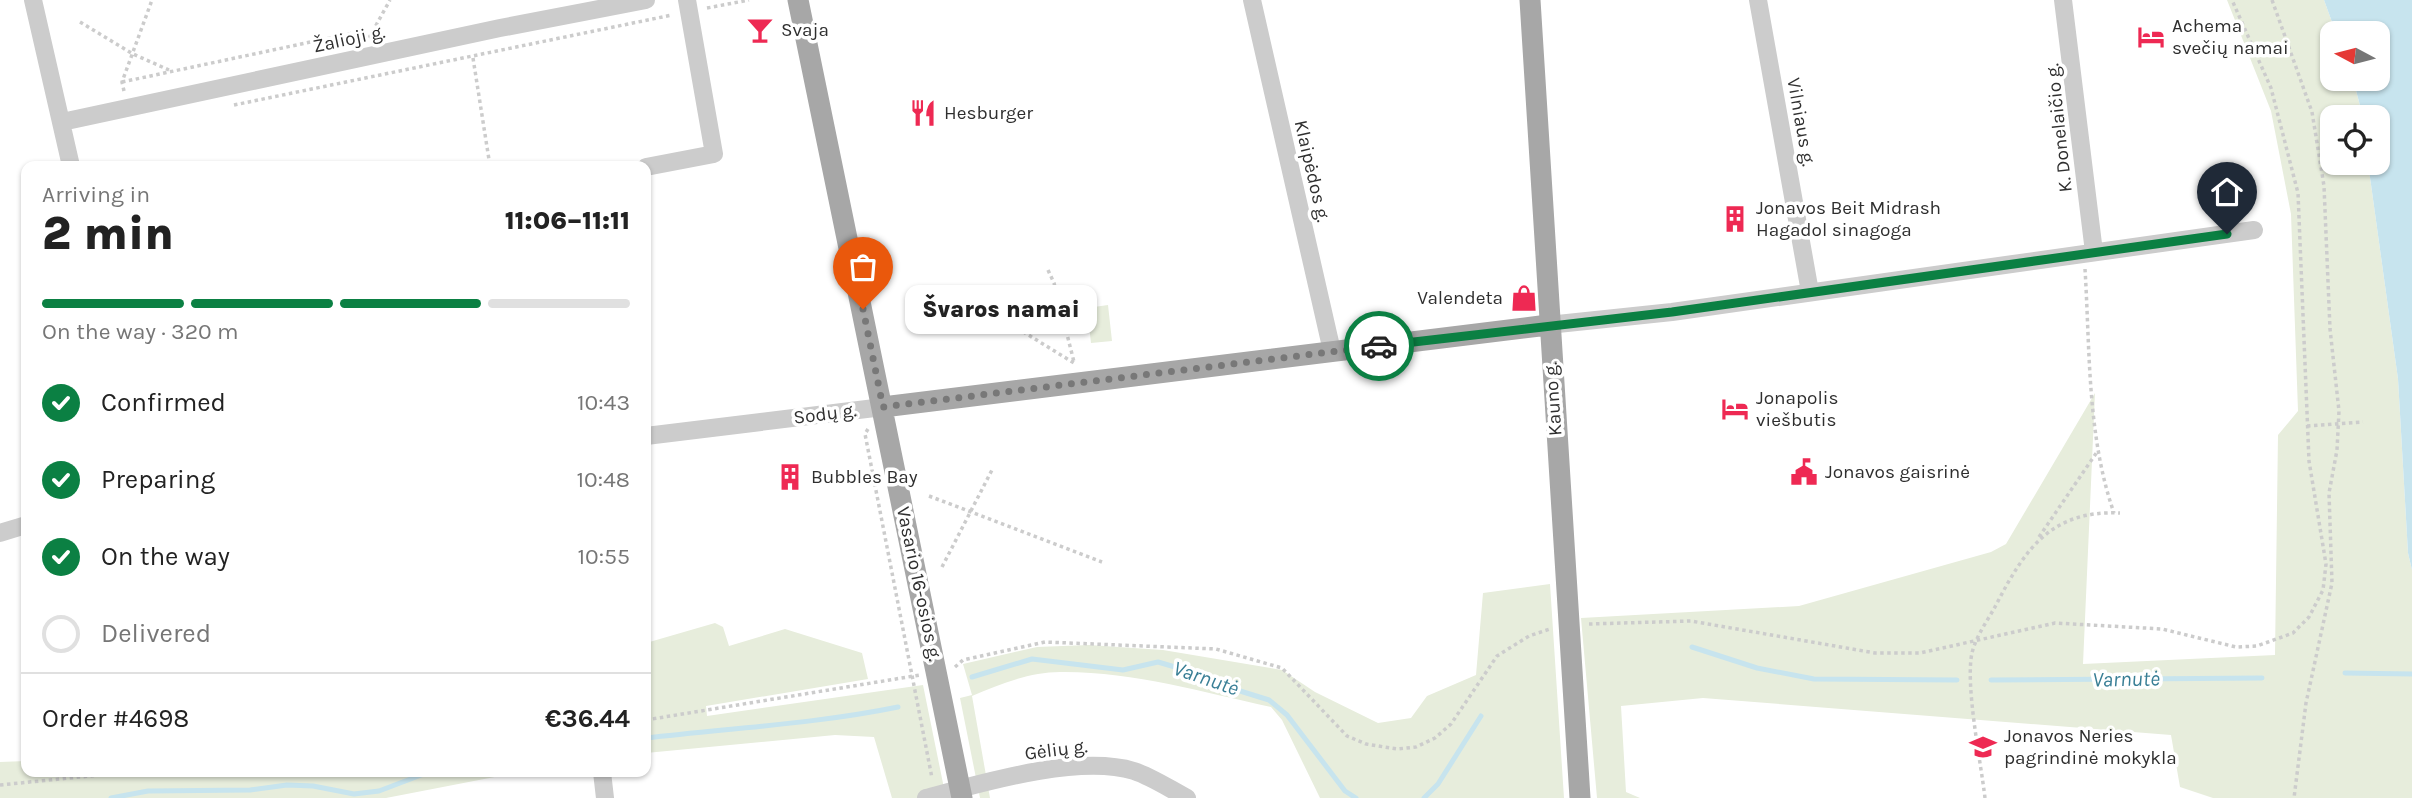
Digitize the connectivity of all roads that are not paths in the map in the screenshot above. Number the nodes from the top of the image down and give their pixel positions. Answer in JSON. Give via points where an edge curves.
{"nodes":[{"id":1,"x":33,"y":0,"type":"edge"},
{"id":2,"x":646,"y":0,"type":"edge"},
{"id":3,"x":798,"y":0,"type":"edge"},
{"id":4,"x":1252,"y":0,"type":"edge"},
{"id":5,"x":1530,"y":0,"type":"edge"},
{"id":6,"x":1758,"y":0,"type":"edge"},
{"id":7,"x":2063,"y":0,"type":"edge"},
{"id":8,"x":688,"y":6,"type":"edge"},
{"id":9,"x":62,"y":122,"type":"junction"},
{"id":10,"x":70,"y":161,"type":"edge"},
{"id":11,"x":651,"y":166,"type":"edge"},
{"id":12,"x":2254,"y":230,"type":"dead end"},
{"id":13,"x":2089,"y":253,"type":"junction"},
{"id":14,"x":1810,"y":292,"type":"junction"},
{"id":15,"x":1548,"y":325,"type":"junction"},
{"id":16,"x":1332,"y":351,"type":"junction"},
{"id":17,"x":883,"y":407,"type":"junction"},
{"id":18,"x":651,"y":435,"type":"edge"},
{"id":19,"x":21,"y":527,"type":"edge"},
{"id":20,"x":0,"y":533,"type":"edge"},
{"id":21,"x":602,"y":777,"type":"edge"},
{"id":22,"x":961,"y":793,"type":"edge"},
{"id":23,"x":930,"y":797,"type":"edge"},
{"id":24,"x":606,"y":798,"type":"edge"},
{"id":25,"x":1187,"y":798,"type":"edge"},
{"id":26,"x":1580,"y":798,"type":"edge"}],
"edges":[{"from":1,"to":9,"type":"street"},
{"from":2,"to":9,"type":"street","name":"Žalioji g."},
{"from":3,"to":17,"type":"main road","name":"Vasario 16-osios g."},
{"from":4,"to":16,"type":"street","name":"Klaipėdos g."},
{"from":5,"to":15,"type":"main road","name":"Kauno g."},
{"from":6,"to":14,"type":"street","name":"Vilniaus g."},
{"from":7,"to":13,"type":"street","name":"K. Donelaičio g."},
{"from":8,"to":11,"type":"street","via":[[714,153]]},
{"from":9,"to":10,"type":"street"},
{"from":12,"to":13,"type":"street","name":"Sodų g."},
{"from":13,"to":14,"type":"street","name":"Sodų g."},
{"from":14,"to":15,"type":"street","name":"Sodų g."},
{"from":15,"to":16,"type":"main road","name":"Sodų g."},
{"from":15,"to":26,"type":"main road","name":"Kauno g."},
{"from":16,"to":17,"type":"main road","name":"Sodų g.","via":[[1076,373]]},
{"from":17,"to":18,"type":"street","name":"Sodų g."},
{"from":17,"to":22,"type":"main road","name":"Vasario 16-osios g."},
{"from":19,"to":20,"type":"street"},
{"from":21,"to":24,"type":"street"},
{"from":22,"to":23,"type":"street","name":"Gėlių g."},
{"from":22,"to":25,"type":"street","name":"Gėlių g.","via":[[1025,774],[1103,765],[1135,771]]}]}
